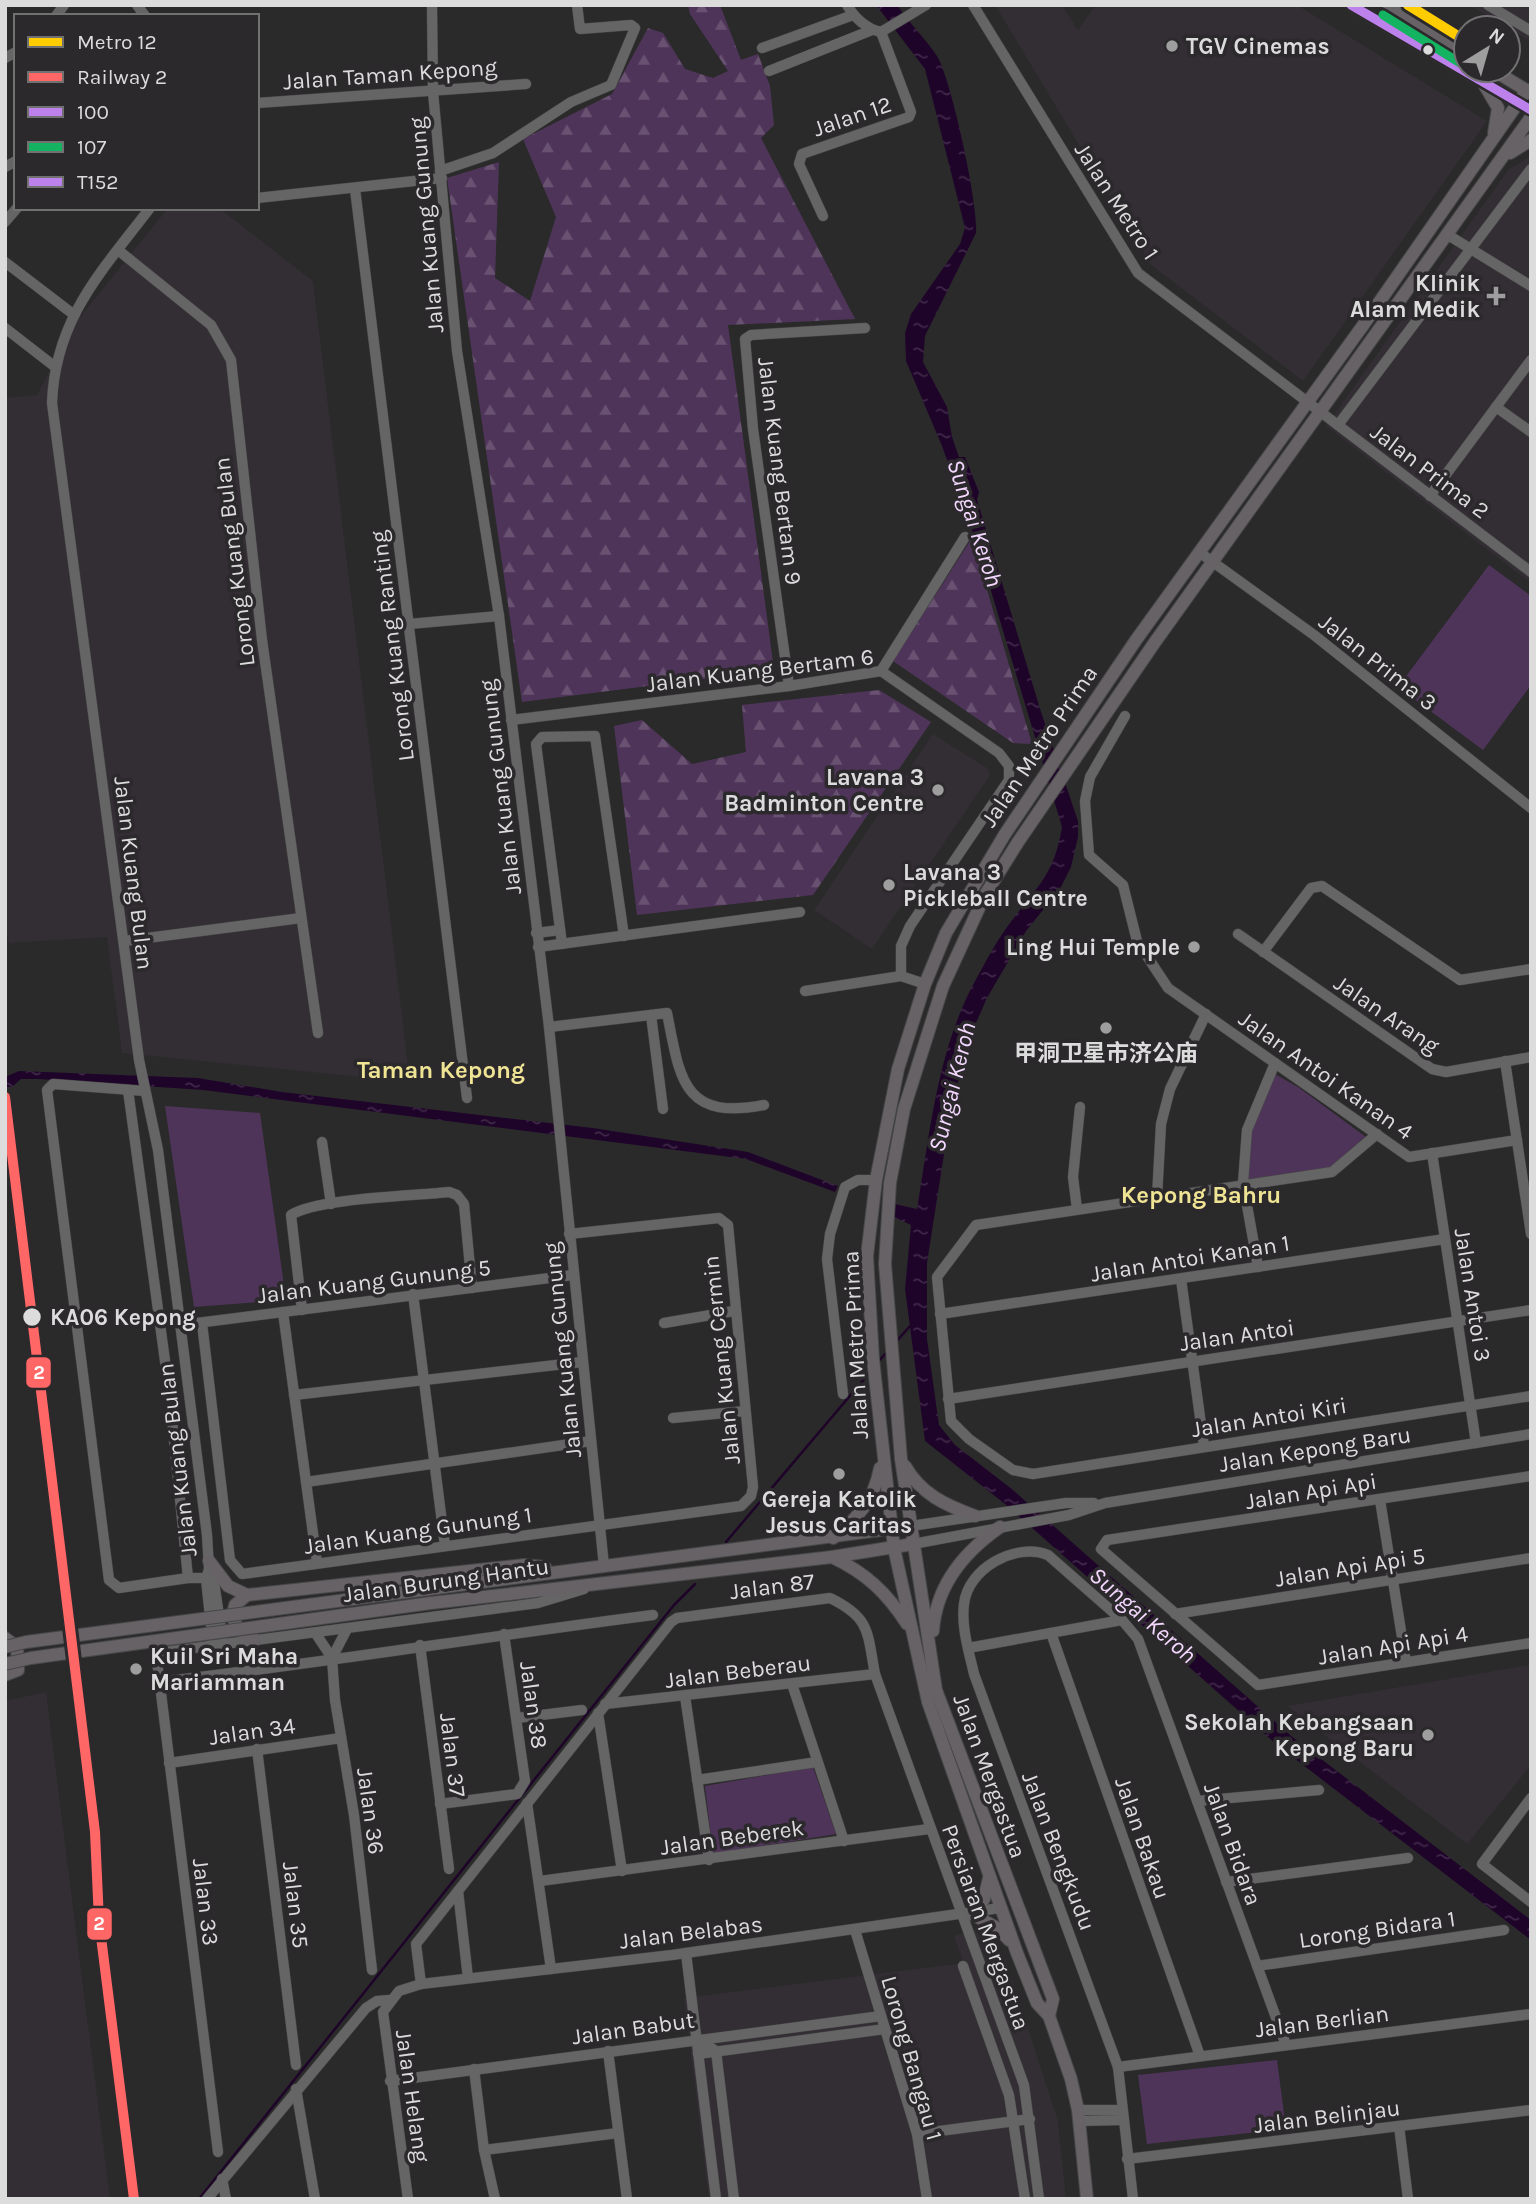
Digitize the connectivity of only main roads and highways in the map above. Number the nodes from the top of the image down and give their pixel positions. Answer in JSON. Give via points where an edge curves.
{"nodes":[{"id":1,"x":1351,"y":5,"type":"edge"},
{"id":2,"x":1389,"y":5,"type":"edge"},
{"id":3,"x":1452,"y":44,"type":"edge"},
{"id":4,"x":1452,"y":64,"type":"edge"},
{"id":5,"x":1482,"y":84,"type":"edge"},
{"id":6,"x":1486,"y":84,"type":"edge"},
{"id":7,"x":1529,"y":92,"type":"edge"},
{"id":8,"x":1518,"y":103,"type":"junction"},
{"id":9,"x":1531,"y":110,"type":"edge"},
{"id":10,"x":1531,"y":117,"type":"edge"},
{"id":11,"x":1531,"y":140,"type":"edge"},
{"id":12,"x":1485,"y":152,"type":"junction"},
{"id":13,"x":1499,"y":162,"type":"junction"},
{"id":14,"x":882,"y":1452,"type":"junction"},
{"id":15,"x":901,"y":1459,"type":"junction"},
{"id":16,"x":975,"y":1516,"type":"road end"},
{"id":17,"x":911,"y":1526,"type":"junction"},
{"id":18,"x":1003,"y":1527,"type":"road end"},
{"id":19,"x":891,"y":1529,"type":"junction"},
{"id":20,"x":833,"y":1538,"type":"junction"},
{"id":21,"x":913,"y":1544,"type":"junction"},
{"id":22,"x":894,"y":1548,"type":"junction"},
{"id":23,"x":832,"y":1557,"type":"junction"},
{"id":24,"x":569,"y":1570,"type":"junction"},
{"id":25,"x":204,"y":1574,"type":"road end"},
{"id":26,"x":247,"y":1595,"type":"junction"},
{"id":27,"x":911,"y":1631,"type":"junction"},
{"id":28,"x":5,"y":1638,"type":"edge"},
{"id":29,"x":255,"y":1640,"type":"road end"},
{"id":30,"x":5,"y":1647,"type":"edge"},
{"id":31,"x":932,"y":1647,"type":"junction"},
{"id":32,"x":5,"y":1664,"type":"edge"},
{"id":33,"x":5,"y":1675,"type":"edge"},
{"id":34,"x":989,"y":1878,"type":"junction"},
{"id":35,"x":1008,"y":1885,"type":"junction"},
{"id":36,"x":1000,"y":1908,"type":"junction"},
{"id":37,"x":1027,"y":1936,"type":"junction"},
{"id":38,"x":1017,"y":1953,"type":"junction"},
{"id":39,"x":1049,"y":2016,"type":"junction"},
{"id":40,"x":1087,"y":2199,"type":"edge"}],
"edges":[{"from":1,"to":4,"type":"main road"},
{"from":2,"to":3,"type":"main road"},
{"from":5,"to":12,"type":"main road","via":[[1498,108],[1497,128]]},
{"from":6,"to":8,"type":"main road"},
{"from":7,"to":8,"type":"main road","name":"Jalan Metro Prima"},
{"from":8,"to":9,"type":"main road"},
{"from":8,"to":12,"type":"main road","name":"Jalan Metro Prima"},
{"from":10,"to":13,"type":"main road","name":"Jalan Metro Prima"},
{"from":11,"to":13,"type":"main road"},
{"from":12,"to":14,"type":"main road","name":"Jalan Metro Prima","via":[[1088,709],[958,910],[925,984],[898,1069],[876,1180],[867,1256]]},
{"from":13,"to":15,"type":"main road","name":"Jalan Metro Prima","via":[[1212,561],[1018,842],[985,895],[943,986],[904,1109],[890,1183],[885,1264]]},
{"from":14,"to":19,"type":"main road","name":"Jalan Metro Prima"},
{"from":14,"to":20,"type":"main road","via":[[871,1499]]},
{"from":15,"to":16,"type":"main road","via":[[925,1491]]},
{"from":15,"to":17,"type":"main road","name":"Jalan Metro Prima"},
{"from":17,"to":19,"type":"main road","name":"Jalan Burung Hantu"},
{"from":17,"to":21,"type":"main road","name":"Jalan Metro Prima"},
{"from":18,"to":31,"type":"main road","via":[[974,1547],[950,1576],[936,1607]]},
{"from":19,"to":20,"type":"main road","name":"Jalan Burung Hantu"},
{"from":19,"to":22,"type":"main road","name":"Jalan Metro Prima"},
{"from":20,"to":24,"type":"main road","name":"Jalan Burung Hantu"},
{"from":21,"to":22,"type":"main road","name":"Jalan Burung Hantu"},
{"from":21,"to":31,"type":"main road","name":"Jalan Mergastua"},
{"from":22,"to":23,"type":"main road","name":"Jalan Burung Hantu"},
{"from":22,"to":27,"type":"main road","name":"Jalan Mergastua"},
{"from":23,"to":27,"type":"main road","via":[[890,1597]]},
{"from":23,"to":32,"type":"main road","name":"Jalan Burung Hantu","bridge":true,"via":[[431,1603]]},
{"from":24,"to":26,"type":"main road","via":[[524,1565]]},
{"from":24,"to":30,"type":"main road","name":"Jalan Burung Hantu","bridge":true},
{"from":25,"to":26,"type":"main road"},
{"from":26,"to":29,"type":"main road","via":[[235,1605],[234,1622],[240,1632]]},
{"from":27,"to":34,"type":"main road","name":"Jalan Mergastua","via":[[928,1702]]},
{"from":28,"to":33,"type":"main road","via":[[16,1647],[19,1663],[18,1670]]},
{"from":31,"to":35,"type":"main road","name":"Jalan Mergastua","via":[[941,1705]]},
{"from":34,"to":36,"type":"main road","name":"Jalan Mergastua"},
{"from":34,"to":38,"type":"main road","via":[[984,1899],[967,1915],[999,1929]]},
{"from":35,"to":36,"type":"main road"},
{"from":35,"to":37,"type":"main road","name":"Jalan Mergastua"},
{"from":36,"to":37,"type":"main road"},
{"from":36,"to":38,"type":"main road","name":"Jalan Mergastua"},
{"from":37,"to":39,"type":"main road","name":"Jalan Mergastua","via":[[1052,1999]]},
{"from":38,"to":39,"type":"main road","name":"Jalan Mergastua","via":[[1037,2003]]},
{"from":39,"to":40,"type":"main road","name":"Jalan Mergastua","via":[[1079,2116]]}]}
